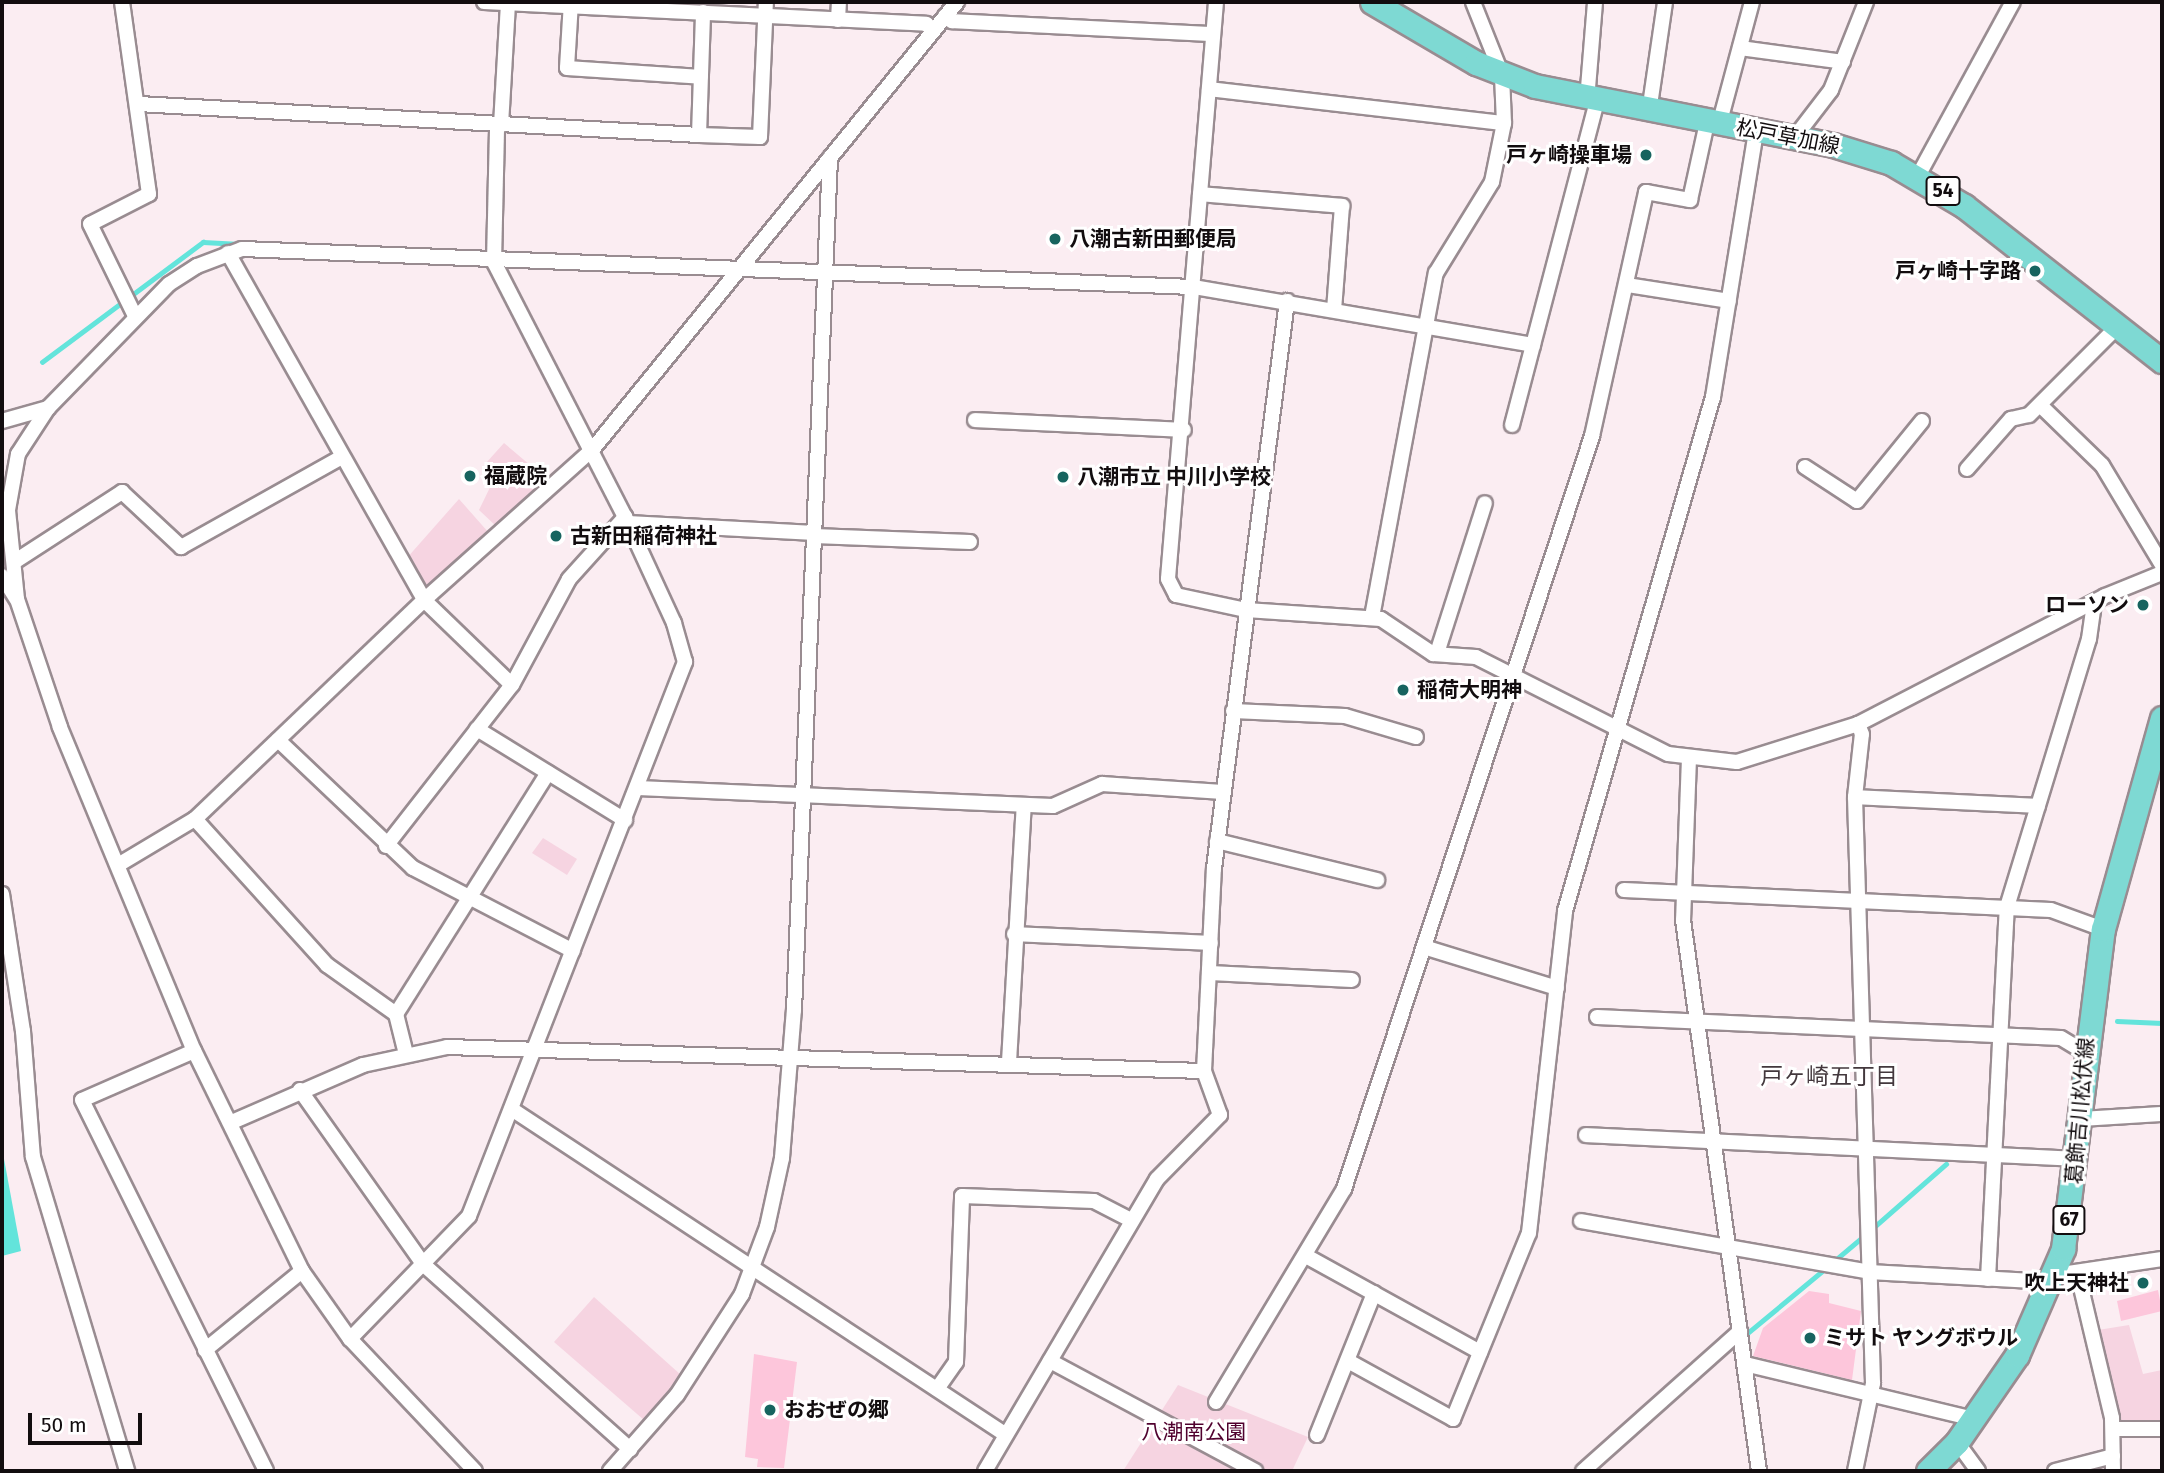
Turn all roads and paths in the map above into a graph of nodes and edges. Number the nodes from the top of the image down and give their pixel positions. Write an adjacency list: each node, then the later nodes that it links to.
1 (122, 2): 27 (street)
2 (484, 2): 3 (street)
3 (508, 2): 14 (street); 31 (street)
4 (839, 2): 18 (street)
5 (957, 2): 17 (street)
6 (1216, 2): 20 (street)
7 (1372, 2): 23 (main road, 松戸草加線 / 54)
8 (1473, 2): 23 (street)
9 (1595, 2): 26 (street)
10 (1665, 2): 28 (street)
11 (1752, 2): 21 (street)
12 (1866, 2): 22 (street)
13 (2013, 2): 36 (street)
14 (571, 4): 16 (street); 24 (street)
15 (765, 9): 16 (street); 18 (street); 33 (street)
16 (703, 12): 24 (street)
17 (945, 16): 19 (street); 20 (street)
18 (838, 20): 19 (street)
19 (933, 30): 35 (street)
20 (1213, 34): 25 (street)
21 (1740, 48): 22 (street); 30 (street)
22 (1843, 62): 34 (street)
23 (1502, 75): 26 (main road, 松戸草加線 / 54); 29 (street)
24 (701, 76): 33 (street)
25 (1209, 89): 29 (street); 37 (street)
26 (1592, 101): 28 (main road, 松戸草加線 / 54); 50 (street)
27 (138, 104): 31 (street); 47 (street)
28 (1649, 112): 30 (main road, 松戸草加線 / 54)
29 (1504, 123): 48 (street)
30 (1713, 124): 32 (main road, 松戸草加線 / 54); 42 (street)
31 (499, 126): 33 (street); 39 (street)
32 (1756, 131): 34 (main road, 松戸草加線 / 54); 45 (street)
33 (699, 135)
34 (1795, 137): 36 (main road, 松戸草加線 / 54)
35 (830, 158): 40 (street); 41 (street)
36 (1918, 176): 49 (main road, 松戸草加線 / 54)
37 (1200, 194): 43 (street); 46 (street)
38 (228, 253): 39 (street); 47 (street); 60 (street)
39 (494, 262): 40 (street); 59 (street)
40 (739, 270): 41 (street); 59 (street)
41 (825, 274): 43 (street); 65 (street)
42 (1627, 285): 45 (street); 77 (street)
43 (1194, 287): 44 (street); 58 (street)
44 (1287, 301): 46 (street); 74 (street)
45 (1729, 301): 82 (street)
46 (1335, 309): 48 (street)
47 (135, 316): 53 (street)
48 (1427, 323): 50 (street); 75 (street)
49 (2118, 326): 51 (main road, 松戸草加線 / 54); 52 (street)
50 (1533, 345): 57 (street)
51 (2162, 361)
52 (2040, 405): 62 (street); 68 (street)
53 (48, 408): 55 (street); 67 (street)
54 (975, 420): 58 (street)
55 (2, 421)
56 (1923, 421): 61 (street)
57 (1512, 425)
58 (1184, 430): 74 (street)
59 (592, 450): 64 (street); 72 (street)
60 (342, 457): 67 (street); 72 (street)
61 (1805, 467)
62 (1967, 469)
63 (1485, 503): 76 (street)
64 (627, 520): 65 (street); 78 (street); 88 (street)
65 (815, 534): 66 (street); 90 (street)
66 (970, 542)
67 (14, 562): 71 (street)
68 (2162, 565)
69 (2162, 573): 73 (street)
70 (2, 576): 71 (street)
71 (17, 599): 98 (street)
72 (424, 600): 78 (street); 85 (street)
73 (2094, 602): 81 (street); 93 (street)
74 (1246, 610): 75 (street); 79 (street)
75 (1372, 617): 76 (street)
76 (1438, 650): 77 (street)
77 (1517, 676): 82 (street); 109 (street)
78 (512, 685): 83 (street)
79 (1233, 711): 84 (street); 89 (street)
80 (2162, 718): 106 (main road, 葛飾吉川松伏線 / 67)
81 (1858, 724): 86 (street); 91 (street)
82 (1618, 728): 86 (street); 113 (street)
83 (477, 729): 87 (street); 97 (street)
84 (1416, 737)
85 (278, 740): 94 (street); 97 (street)
86 (1689, 758): 101 (street)
87 (548, 773): 95 (street); 103 (street)
88 (638, 788): 90 (street); 95 (street)
89 (1223, 792): 92 (street); 96 (street)
90 (803, 796): 92 (street); 123 (street)
91 (1855, 797): 93 (street); 104 (street)
92 (1024, 805): 107 (street)
93 (2038, 806): 105 (street)
94 (195, 819): 98 (street); 114 (street)
95 (625, 820): 110 (street)
96 (1217, 841): 99 (street); 108 (street)
97 (386, 846): 103 (street)
98 (118, 864): 120 (street)
99 (1377, 880)
100 (1624, 890): 101 (street)
101 (1684, 892): 104 (street); 116 (street)
102 (2, 894): 166 (street)
103 (470, 898): 110 (street); 114 (street)
104 (1858, 900): 105 (street); 117 (street)
105 (2007, 907): 106 (street); 118 (street)
106 (2102, 929): 121 (main road, 葛飾吉川松伏線 / 67)
107 (1014, 934): 108 (street); 124 (street)
108 (1211, 943): 111 (street)
109 (1427, 947): 113 (street); 139 (street)
110 (573, 951): 119 (street)
111 (1210, 972): 112 (street); 125 (street)
112 (1352, 980)
113 (1557, 988): 151 (street)
114 (396, 1014): 122 (street)
115 (1597, 1017): 116 (street)
116 (1697, 1022): 117 (street); 132 (street)
117 (1862, 1030): 118 (street); 133 (street)
118 (2001, 1035): 121 (street); 134 (street)
119 (538, 1048): 122 (street); 123 (street); 127 (street)
120 (194, 1051): 130 (street); 150 (street)
121 (2084, 1052): 129 (main road, 葛飾吉川松伏線 / 67)
122 (406, 1054): 126 (street)
123 (789, 1056): 124 (street); 142 (street)
124 (1009, 1062): 125 (street)
125 (1204, 1071): 136 (street)
126 (300, 1090): 130 (street); 141 (street)
127 (513, 1110): 141 (street); 142 (street)
128 (2162, 1114): 129 (street)
129 (2080, 1119): 135 (main road, 葛飾吉川松伏線 / 67)
130 (232, 1122): 143 (street)
131 (1586, 1135): 132 (street)
132 (1714, 1142): 133 (street); 138 (street)
133 (1866, 1149): 134 (street); 144 (street)
134 (1994, 1154): 135 (street); 146 (street)
135 (2076, 1159): 145 (main road, 葛飾吉川松伏線 / 67)
136 (1131, 1220): 152 (street); 155 (street)
137 (1581, 1221): 138 (street)
138 (1728, 1247): 144 (street); 148 (street)
139 (1306, 1256): 147 (street); 157 (street)
140 (2162, 1259): 145 (street)
141 (423, 1265): 149 (street); 164 (street)
142 (752, 1270): 155 (street); 164 (street)
143 (302, 1271): 149 (street); 150 (street)
144 (1869, 1272): 146 (street); 156 (street)
145 (2062, 1277): 146 (street); 158 (main road, 葛飾吉川松伏線 / 67); 159 (street)
146 (1988, 1279)
147 (1374, 1293): 151 (street); 153 (street)
148 (1740, 1331): 154 (street); 172 (street)
149 (350, 1339): 168 (street)
150 (205, 1350): 167 (street)
151 (1480, 1352): 153 (street)
152 (1050, 1361): 161 (street); 171 (street)
153 (1348, 1361): 162 (street)
154 (1745, 1364): 156 (street); 173 (street)
155 (937, 1389): 161 (street)
156 (1870, 1395): 158 (street); 174 (street)
157 (1216, 1402)
158 (1974, 1419): 163 (main road, 葛飾吉川松伏線 / 67)
159 (2114, 1429): 160 (street); 165 (street)
160 (2162, 1429)
161 (1006, 1435): 170 (street)
162 (1317, 1435)
163 (1957, 1442): 175 (main road, 葛飾吉川松伏線 / 67); 176 (street)
164 (630, 1449): 169 (street)
165 (2113, 1456): 177 (street); 178 (street)
166 (127, 1471)
167 (266, 1471)
168 (473, 1471)
169 (610, 1471)
170 (985, 1471)
171 (1255, 1471)
172 (1583, 1471)
173 (1759, 1471)
174 (1855, 1471)
175 (1928, 1471)
176 (1978, 1471)
177 (2055, 1471)
178 (2113, 1471)

